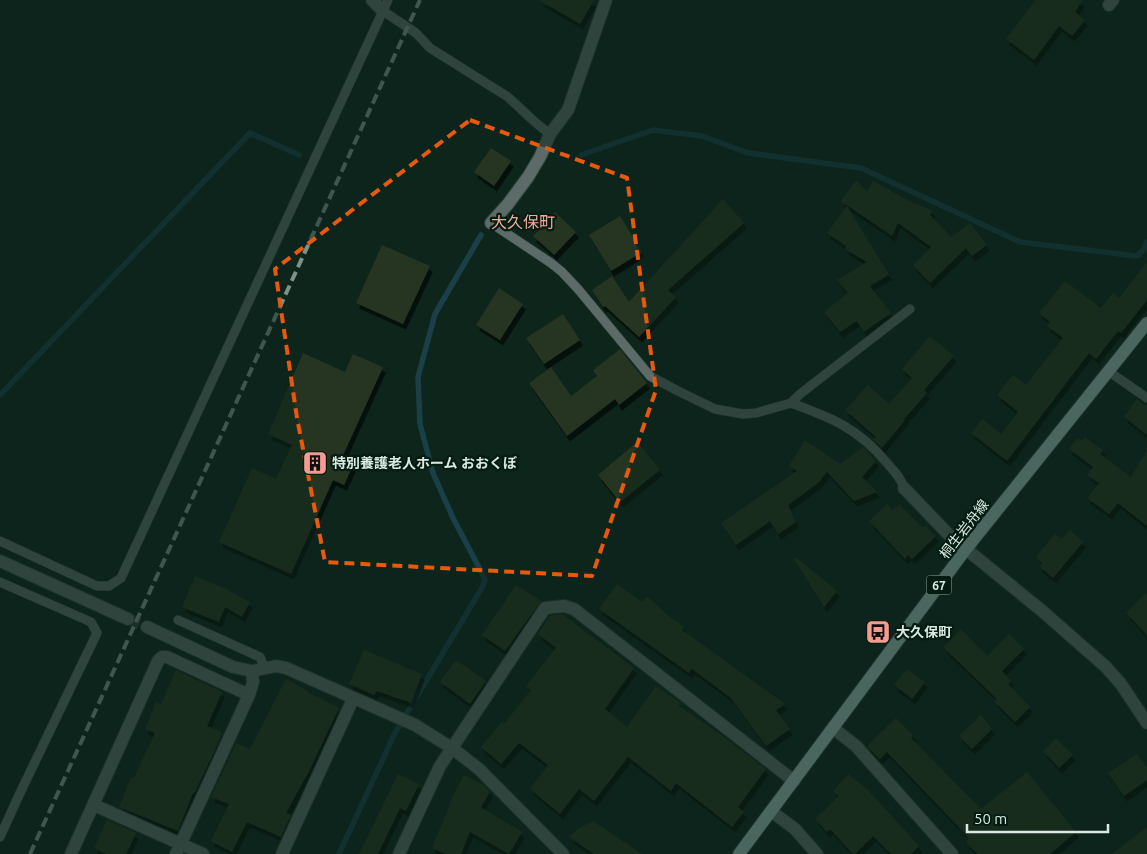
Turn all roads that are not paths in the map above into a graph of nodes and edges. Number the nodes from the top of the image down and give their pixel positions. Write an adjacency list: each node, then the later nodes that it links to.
1 (372, 0): 3 (street)
2 (606, 0): 4 (street)
3 (385, 5): 4 (lane); 12 (lane)
4 (550, 134): 5 (street)
5 (491, 223): 10 (lane)
6 (910, 309): 10 (lane)
7 (1147, 323): 8 (main road, 桐生岩舟線 / 67)
8 (1108, 371): 9 (lane); 13 (main road, 桐生岩舟線 / 67)
9 (1147, 398)
10 (791, 403): 11 (lane)
11 (904, 488): 13 (street)
12 (0, 541)
13 (966, 549): 22 (street); 23 (main road, 桐生岩舟線 / 67)
14 (0, 561): 16 (street)
15 (0, 582): 28 (lane)
16 (128, 619)
17 (178, 620): 19 (lane)
18 (146, 627): 19 (street)
19 (258, 670): 20 (street); 21 (street)
20 (249, 695): 26 (street); 29 (street)
21 (353, 699): 24 (street); 32 (street)
22 (1147, 723)
23 (833, 728): 25 (main road, 桐生岩舟線 / 67); 37 (street)
24 (452, 748): 25 (street); 33 (street); 34 (street)
25 (794, 781): 27 (main road, 桐生岩舟線 / 67)
26 (94, 805): 29 (street); 30 (street)
27 (771, 811): 35 (main road, 桐生岩舟線 / 67); 36 (street)
28 (0, 837)
29 (178, 849): 31 (street)
30 (71, 854)
31 (203, 854)
32 (282, 854)
33 (399, 854)
34 (563, 854)
35 (739, 854)
36 (817, 854)
37 (952, 854)

